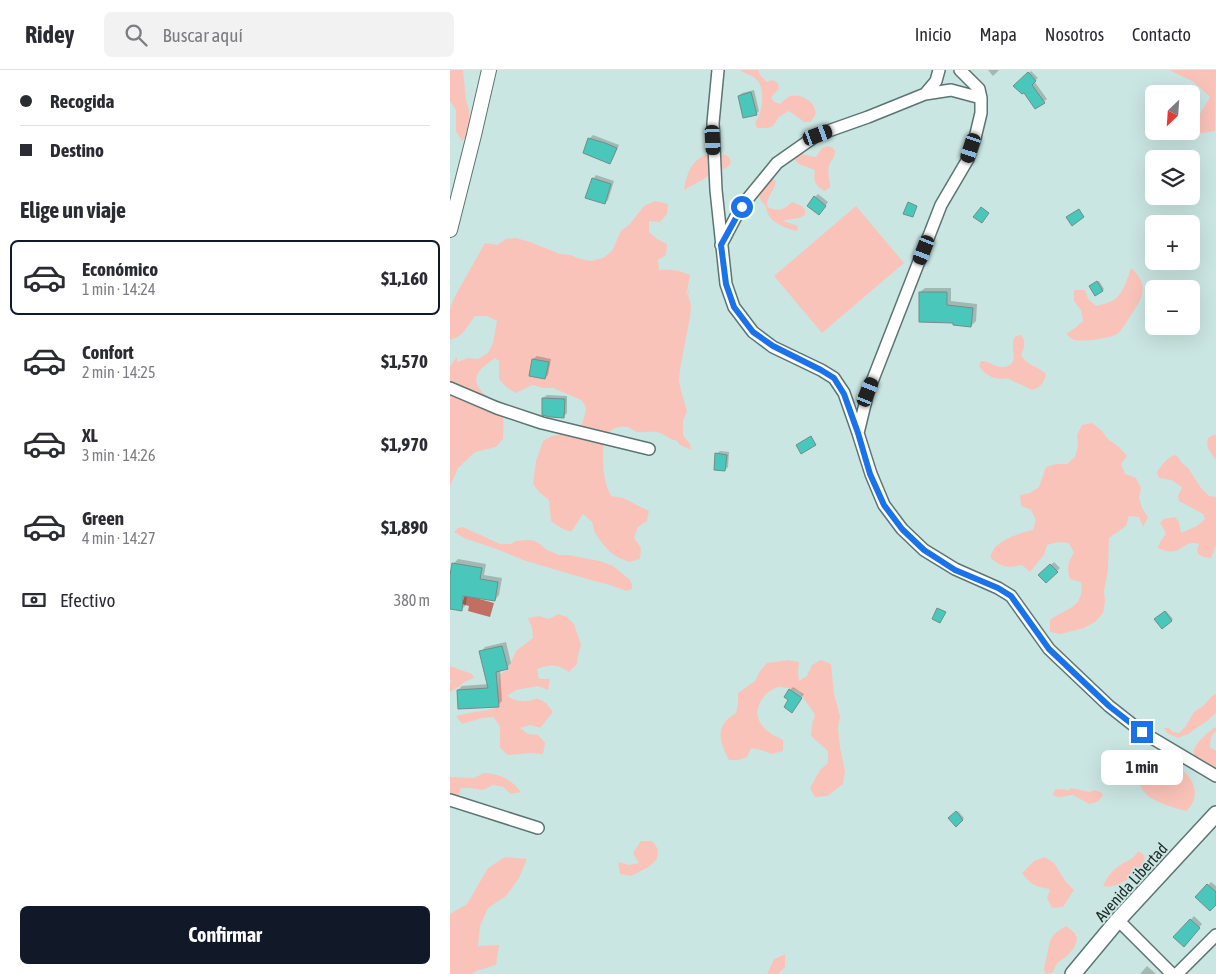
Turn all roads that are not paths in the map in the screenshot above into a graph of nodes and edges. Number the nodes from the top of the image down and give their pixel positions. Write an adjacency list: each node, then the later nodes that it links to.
1 (489, 70): 7 (street)
2 (718, 70): 8 (street)
3 (939, 70): 5 (street)
4 (960, 70): 6 (street)
5 (925, 94): 6 (street); 8 (street)
6 (982, 98): 10 (street)
7 (450, 230)
8 (721, 245): 10 (street)
9 (450, 388): 11 (street)
10 (858, 433): 12 (street)
11 (649, 449)
12 (1216, 776)
13 (450, 800): 15 (street)
14 (1215, 818): 16 (main road, Avenida Libertad)
15 (538, 828)
16 (1118, 920): 18 (main road, Avenida Libertad); 19 (street)
17 (1216, 935): 20 (street)
18 (1072, 974)
19 (1172, 974)
20 (1177, 974)

